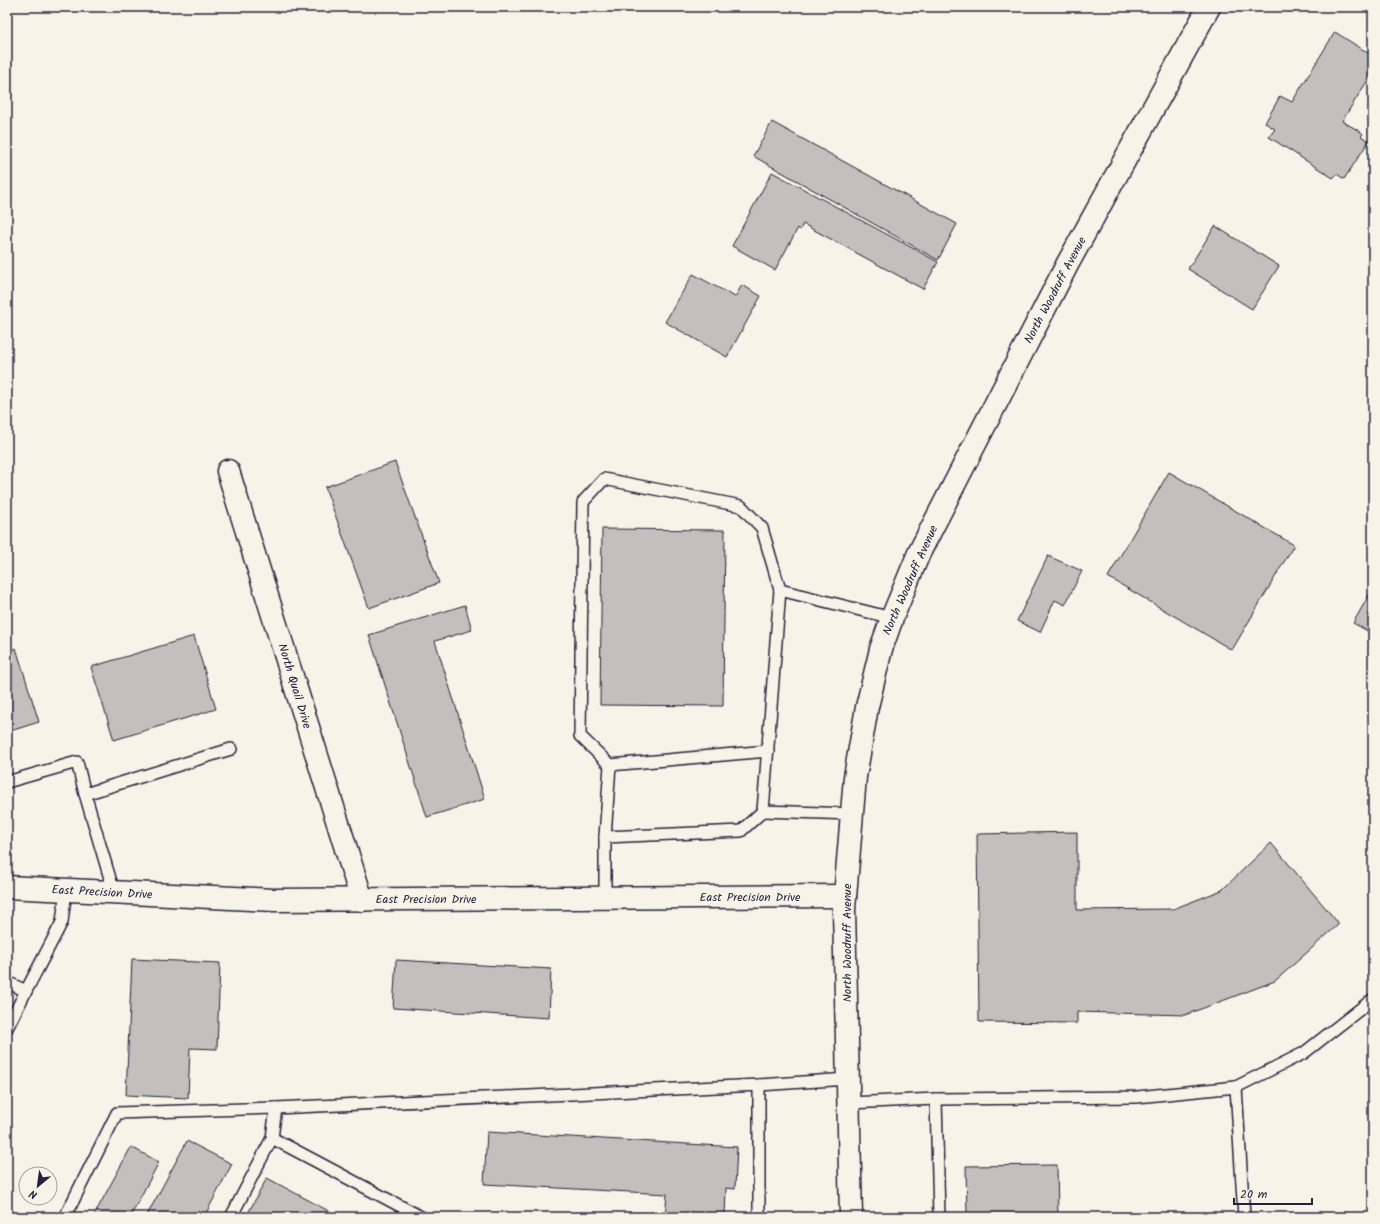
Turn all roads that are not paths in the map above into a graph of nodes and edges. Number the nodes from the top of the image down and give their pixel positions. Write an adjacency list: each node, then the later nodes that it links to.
1 (1209, 7): 4 (main road, North Woodruff Avenue)
2 (228, 472): 18 (main road, North Quail Drive)
3 (780, 590): 4 (lane); 6 (lane); 7 (lane)
4 (892, 618): 11 (main road, North Woodruff Avenue)
5 (230, 749): 9 (lane)
6 (768, 751): 7 (lane); 10 (lane)
7 (610, 765): 12 (lane)
8 (7, 782): 9 (lane)
9 (85, 794): 15 (lane)
10 (763, 811): 11 (lane); 12 (lane)
11 (852, 814): 16 (main road, North Woodruff Avenue)
12 (605, 837): 17 (lane)
13 (7, 887): 14 (main road, East Precision Drive)
14 (66, 890): 15 (main road, East Precision Drive); 20 (lane)
15 (114, 892): 18 (main road, East Precision Drive)
16 (845, 896): 17 (main road, East Precision Drive); 23 (main road, North Woodruff Avenue)
17 (605, 898): 18 (main road, East Precision Drive)
18 (362, 900)
19 (7, 982): 20 (lane)
20 (26, 991): 22 (lane)
21 (1373, 999): 25 (lane)
22 (7, 1028)
23 (848, 1079): 24 (lane); 27 (main road, North Woodruff Avenue)
24 (760, 1085): 28 (lane); 33 (lane)
25 (1236, 1087): 26 (lane); 36 (lane)
26 (936, 1099): 27 (lane); 35 (lane)
27 (849, 1103): 34 (main road, North Woodruff Avenue)
28 (276, 1108): 29 (lane); 30 (lane)
29 (272, 1138): 31 (lane); 32 (lane)
30 (66, 1217)
31 (231, 1217)
32 (421, 1217)
33 (759, 1217)
34 (851, 1217)
35 (939, 1217)
36 (1244, 1217)

